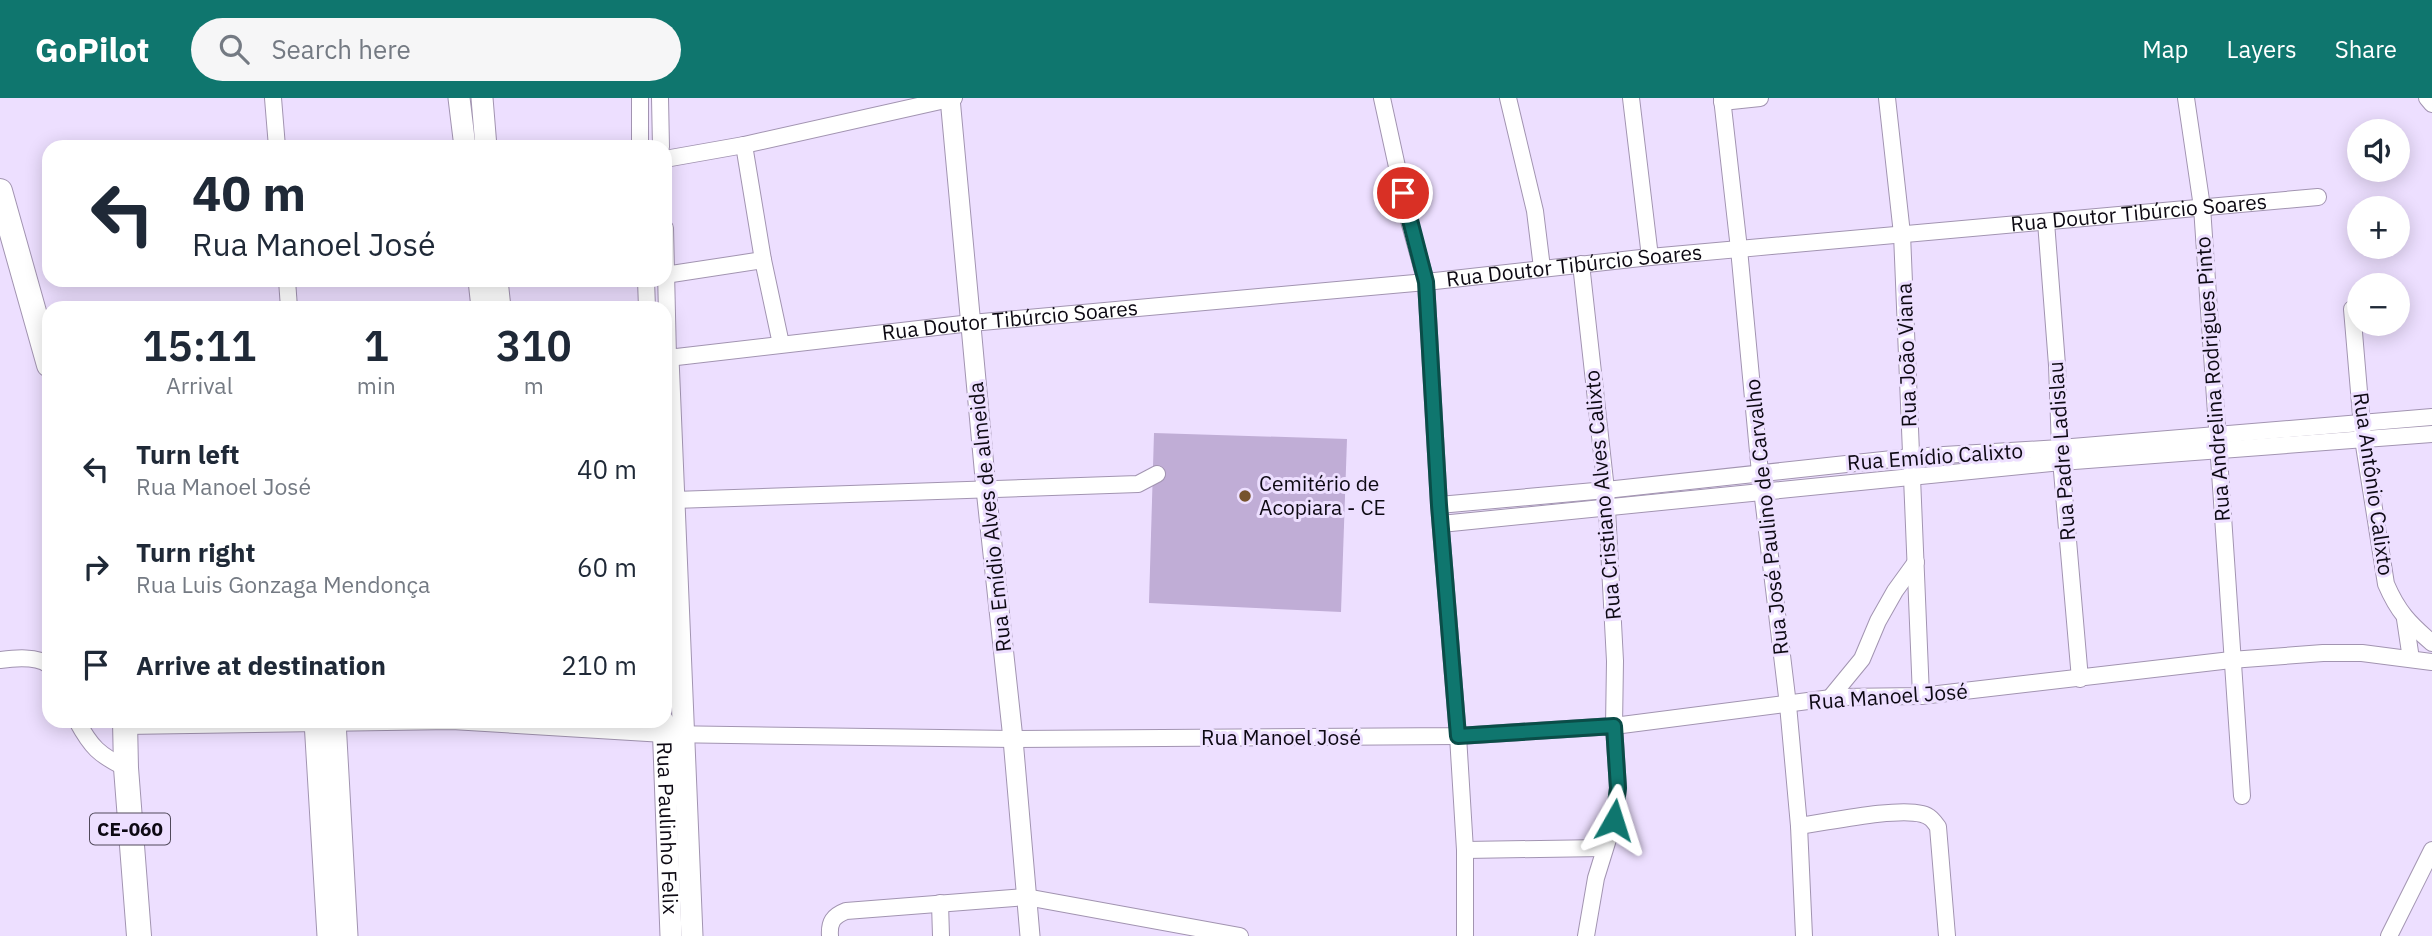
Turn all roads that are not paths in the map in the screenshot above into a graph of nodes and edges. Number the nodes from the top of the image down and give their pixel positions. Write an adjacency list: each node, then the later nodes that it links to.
1 (273, 98): 16 (street)
2 (459, 98): 17 (main road)
3 (482, 98): 18 (main road)
4 (640, 98): 19 (street)
5 (660, 98): 20 (street)
6 (952, 98): 21 (street); 35 (street, Rua Emídio Alves de almeida)
7 (1382, 98): 34 (street)
8 (1508, 98): 32 (street)
9 (1630, 98): 29 (street)
10 (1760, 98): 14 (street)
11 (1887, 98): 27 (street, Rua João Viana)
12 (2186, 98): 25 (street, Rua Andrelina Rodrigues Pinto)
13 (2427, 98): 15 (street)
14 (1722, 100): 28 (street, Rua José Paulino de Carvalho)
15 (2432, 104)
16 (276, 140)
17 (464, 140)
18 (485, 140)
19 (640, 140)
20 (661, 140)
21 (744, 145): 22 (street); 30 (street)
22 (672, 158)
23 (0, 191): 37 (main road)
24 (2318, 197): 25 (street, Rua Doutor Tibúrcio Soares)
25 (2202, 207): 26 (street, Rua Doutor Tibúrcio Soares); 44 (street, Rua Andrelina Rodrigues Pinto)
26 (2046, 222): 27 (street, Rua Doutor Tibúrcio Soares); 45 (street, Rua Padre Ladislau)
27 (1902, 234): 28 (street, Rua Doutor Tibúrcio Soares); 46 (street, Rua João Viana)
28 (1739, 249): 29 (street, Rua Doutor Tibúrcio Soares); 47 (street, Rua José Paulino de Carvalho)
29 (1650, 257): 31 (street, Rua Doutor Tibúrcio Soares)
30 (763, 260): 33 (street); 38 (street)
31 (1581, 264): 32 (street, Rua Doutor Tibúrcio Soares); 51 (street, Rua Cristiano Alves Calixto)
32 (1542, 268): 34 (street, Rua Doutor Tibúrcio Soares)
33 (672, 274)
34 (1426, 282): 35 (street, Rua Doutor Tibúrcio Soares); 54 (street)
35 (971, 323): 38 (street, Rua Doutor Tibúrcio Soares); 50 (street, Rua Emídio Alves de almeida)
36 (2354, 336): 41 (street, Rua Antônio Calixto)
37 (42, 340)
38 (781, 345): 39 (street, Rua Doutor Tibúrcio Soares)
39 (672, 357)
40 (2432, 417): 41 (street, Rua Emídio Calixto)
41 (2362, 422): 43 (street, Rua Antônio Calixto); 44 (street, Rua Emídio Calixto)
42 (2432, 435): 43 (street, Rua Emídio Calixto)
43 (2363, 439): 44 (street, Rua Emídio Calixto); 58 (street, Rua Antônio Calixto)
44 (2217, 442): 45 (street, Rua Emídio Calixto); 62 (street, Rua Andrelina Rodrigues Pinto)
45 (2061, 455): 46 (street, Rua Emídio Calixto); 49 (street, Rua Emídio Calixto); 65 (street, Rua Padre Ladislau)
46 (1911, 457): 47 (street, Rua Emídio Calixto); 49 (street, Rua João Viana)
47 (1760, 473): 51 (street, Rua Emídio Calixto); 52 (street, Rua José Paulino de Carvalho)
48 (1157, 474): 50 (street)
49 (1912, 476): 52 (street, Rua Emídio Calixto); 57 (street, Rua João Viana)
50 (986, 489): 53 (street); 77 (street, Rua Emídio Alves de almeida)
51 (1606, 490): 54 (street, Rua Emídio Calixto); 55 (street, Rua Cristiano Alves Calixto)
52 (1762, 492): 55 (street, Rua Emídio Calixto); 68 (street, Rua José Paulino de Carvalho)
53 (672, 500)
54 (1439, 505): 56 (street)
55 (1605, 507): 56 (street, Rua Emídio Calixto); 69 (street, Rua Cristiano Alves Calixto)
56 (1441, 524): 76 (street)
57 (1916, 562): 66 (street, Rua João Viana); 67 (street)
58 (2405, 619): 59 (street, Rua Antônio Calixto); 60 (street)
59 (2432, 643)
60 (2410, 659): 62 (street, Rua Manoel José); 64 (street, Rua Manoel José)
61 (0, 660): 63 (street)
62 (2231, 660): 65 (street, Rua Manoel José); 79 (street, Rua Andrelina Rodrigues Pinto)
63 (42, 661)
64 (2432, 662)
65 (2080, 679): 66 (street, Rua Manoel José)
66 (1922, 696): 67 (street, Rua Manoel José)
67 (1830, 698): 68 (street, Rua Manoel José)
68 (1788, 705): 69 (street, Rua Manoel José); 80 (street, Rua José Paulino de Carvalho)
69 (1614, 726): 76 (street, Rua Manoel José); 81 (street, Rua Cristiano Alves Calixto)
70 (81, 728): 78 (street)
71 (125, 728): 78 (main road, CE-060)
72 (325, 728): 87 (main road)
73 (326, 728): 88 (main road)
74 (622, 728): 75 (street, Rua Manoel José)
75 (671, 730): 77 (street, Rua Manoel José); 89 (main road, Rua Paulinho Felix); 90 (main road, Rua Paulinho Felix)
76 (1458, 736): 77 (street, Rua Manoel José); 82 (street)
77 (1013, 739): 84 (street, Rua Emídio Alves de almeida)
78 (125, 768): 86 (main road, CE-060)
79 (2242, 796)
80 (1799, 826): 97 (street, Rua José Paulino de Carvalho); 98 (street)
81 (1604, 848): 82 (street); 96 (street, Rua Cristiano Alves Calixto)
82 (1465, 850): 95 (street)
83 (2432, 850): 99 (street)
84 (1026, 897): 85 (street); 93 (street, Rua Emídio Alves de almeida); 94 (street)
85 (940, 902): 91 (street); 92 (street)
86 (139, 936)
87 (328, 936)
88 (347, 936)
89 (671, 936)
90 (692, 936)
91 (830, 936)
92 (941, 936)
93 (1030, 936)
94 (1240, 936)
95 (1465, 936)
96 (1586, 936)
97 (1804, 936)
98 (1947, 936)
99 (2389, 936)

